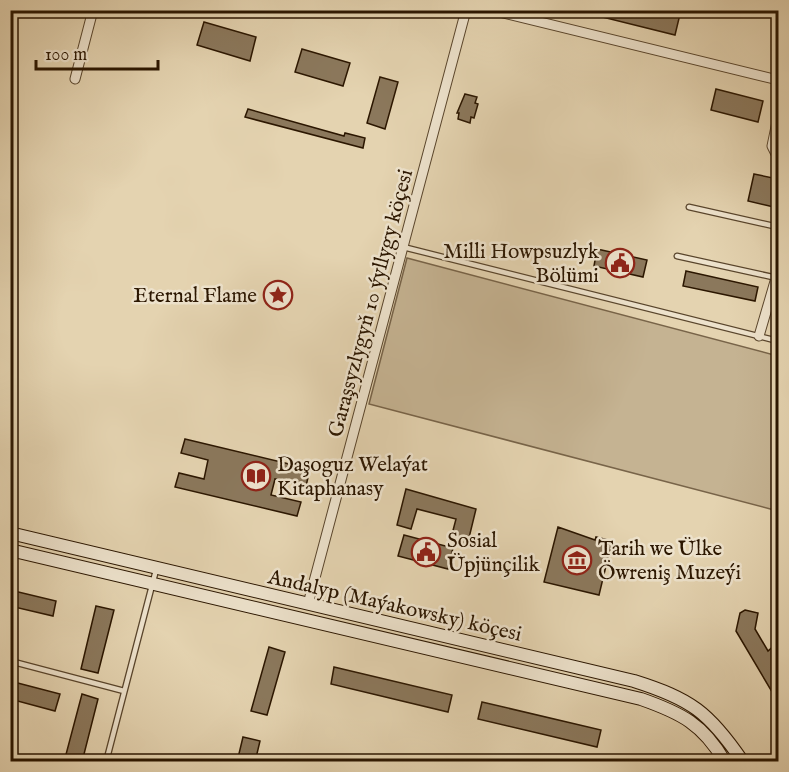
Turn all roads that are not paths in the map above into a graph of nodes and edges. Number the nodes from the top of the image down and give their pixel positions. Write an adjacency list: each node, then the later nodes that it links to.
1 (93, 10): 4 (street)
2 (466, 10): 10 (street, Garaşsyzlygyň 10 ýyllygy köçesi)
3 (491, 10): 5 (street)
4 (75, 79)
5 (778, 80)
6 (778, 117): 7 (street)
7 (778, 158)
8 (689, 207): 9 (lane)
9 (778, 227)
10 (403, 247): 13 (lane); 19 (street, Garaşsyzlygyň 10 ýyllygy köçesi)
11 (677, 256): 12 (lane)
12 (778, 275): 13 (street)
13 (759, 336): 14 (lane)
14 (778, 341)
15 (10, 533): 17 (main road, Andalyp (Maýakowsky) köçesi)
16 (10, 550): 18 (main road, Andalyp (Maýakowsky) köçesi)
17 (157, 568): 18 (lane); 19 (main road, Andalyp (Maýakowsky) köçesi)
18 (153, 583): 21 (lane); 23 (main road, Andalyp (Maýakowsky) köçesi)
19 (308, 604): 24 (main road, Andalyp (Maýakowsky) köçesi)
20 (10, 661): 21 (lane)
21 (124, 691): 22 (lane)
22 (106, 762)
23 (725, 762)
24 (743, 762)

